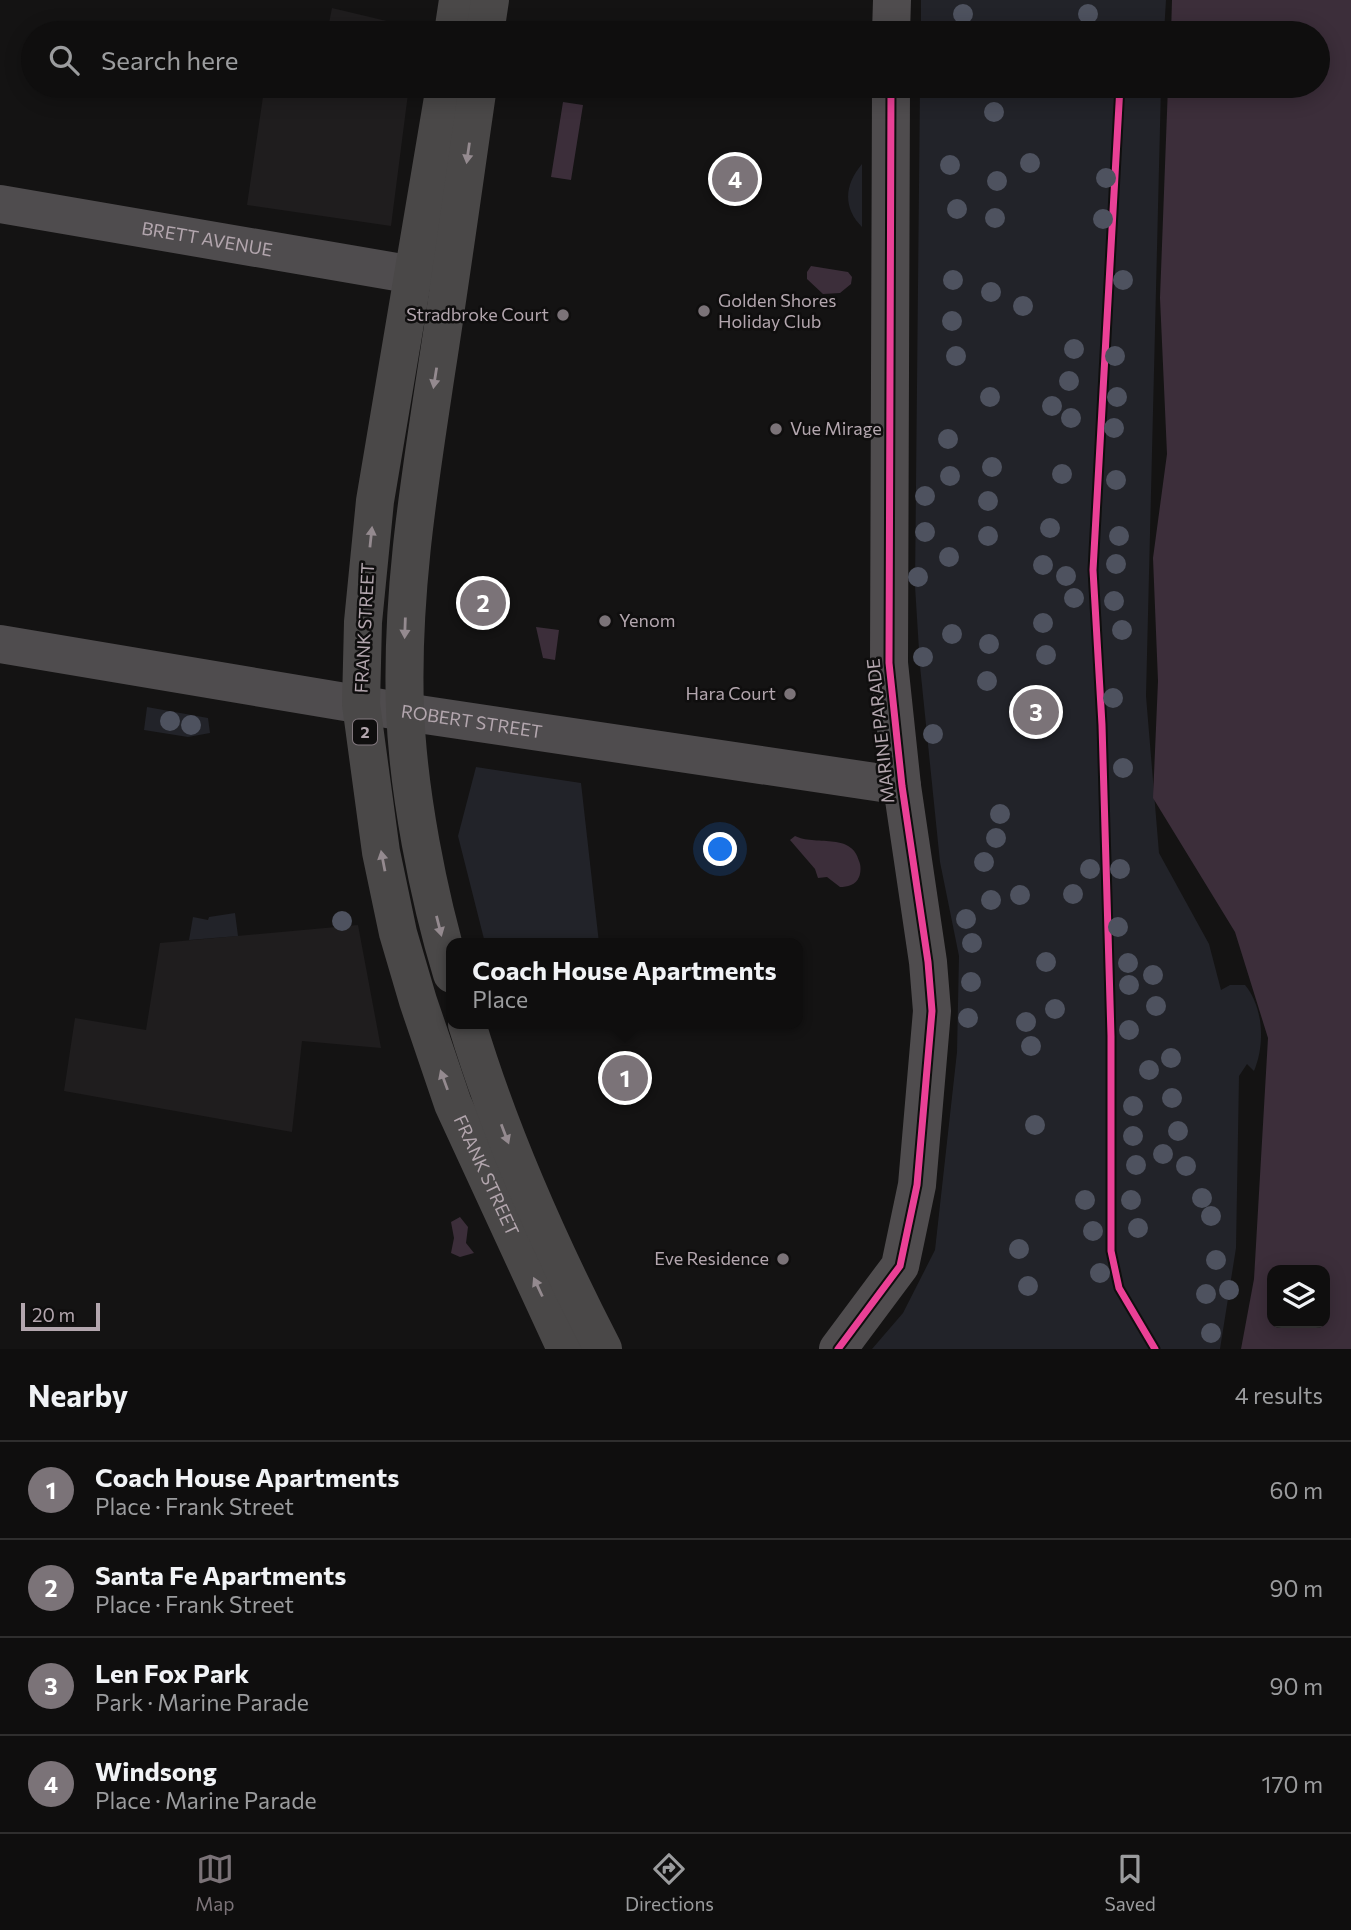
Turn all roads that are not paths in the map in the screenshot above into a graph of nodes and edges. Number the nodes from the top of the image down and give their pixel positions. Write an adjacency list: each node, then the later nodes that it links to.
1 (891, 0): 4 (street)
2 (462, 7): 3 (highway)
3 (474, 21)
4 (891, 21)
5 (442, 98): 9 (highway, FRANK STREET / 2)
6 (476, 98): 12 (highway, one-way to 12)
7 (891, 98): 13 (street, MARINE PARADE)
8 (0, 204): 9 (street, BRETT AVENUE)
9 (414, 275): 11 (highway, FRANK STREET / 2, one-way to 9)
10 (0, 644): 11 (street, ROBERT STREET)
11 (362, 704): 12 (street, ROBERT STREET); 16 (highway, FRANK STREET / 2, one-way to 11)
12 (405, 712): 13 (street, ROBERT STREET); 14 (highway, one-way to 14)
13 (902, 786): 18 (street, MARINE PARADE)
14 (446, 952)
15 (469, 1029): 17 (highway, FRANK STREET, one-way to 17)
16 (566, 1349)
17 (603, 1349)
18 (838, 1349)

